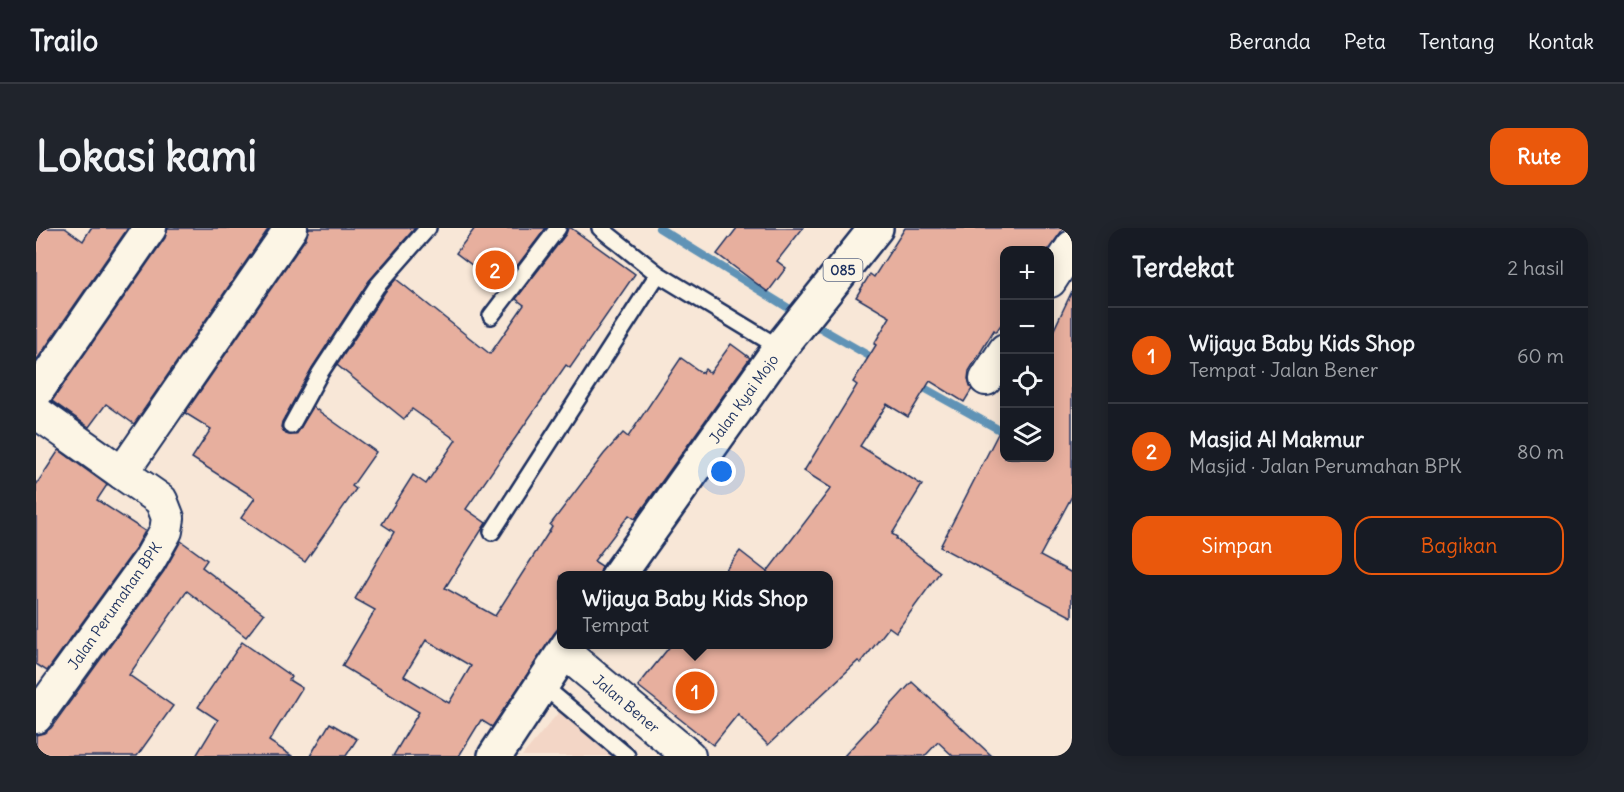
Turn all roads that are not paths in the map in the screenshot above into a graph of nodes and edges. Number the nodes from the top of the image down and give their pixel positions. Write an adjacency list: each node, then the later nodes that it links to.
1 (150, 228): 14 (street)
2 (291, 228): 17 (street)
3 (428, 228): 16 (lane)
4 (558, 228): 10 (lane)
5 (600, 228): 8 (lane)
6 (876, 228): 11 (main road, Jalan Kyai Mojo / 085)
7 (1072, 247): 9 (street)
8 (658, 273): 11 (lane); 18 (lane)
9 (1054, 275)
10 (491, 316)
11 (785, 344): 19 (main road, Jalan Kyai Mojo)
12 (1002, 354): 13 (street)
13 (986, 379)
14 (36, 393)
15 (36, 412): 17 (street, Jalan Perumahan BPK)
16 (291, 426)
17 (122, 473): 23 (street, Jalan Perumahan BPK)
18 (492, 532)
19 (622, 571)
20 (565, 649): 22 (main road)
21 (567, 649): 26 (street, Jalan Bener)
22 (542, 685): 24 (main road); 25 (lane)
23 (36, 717)
24 (502, 753)
25 (627, 756)
26 (689, 756)

